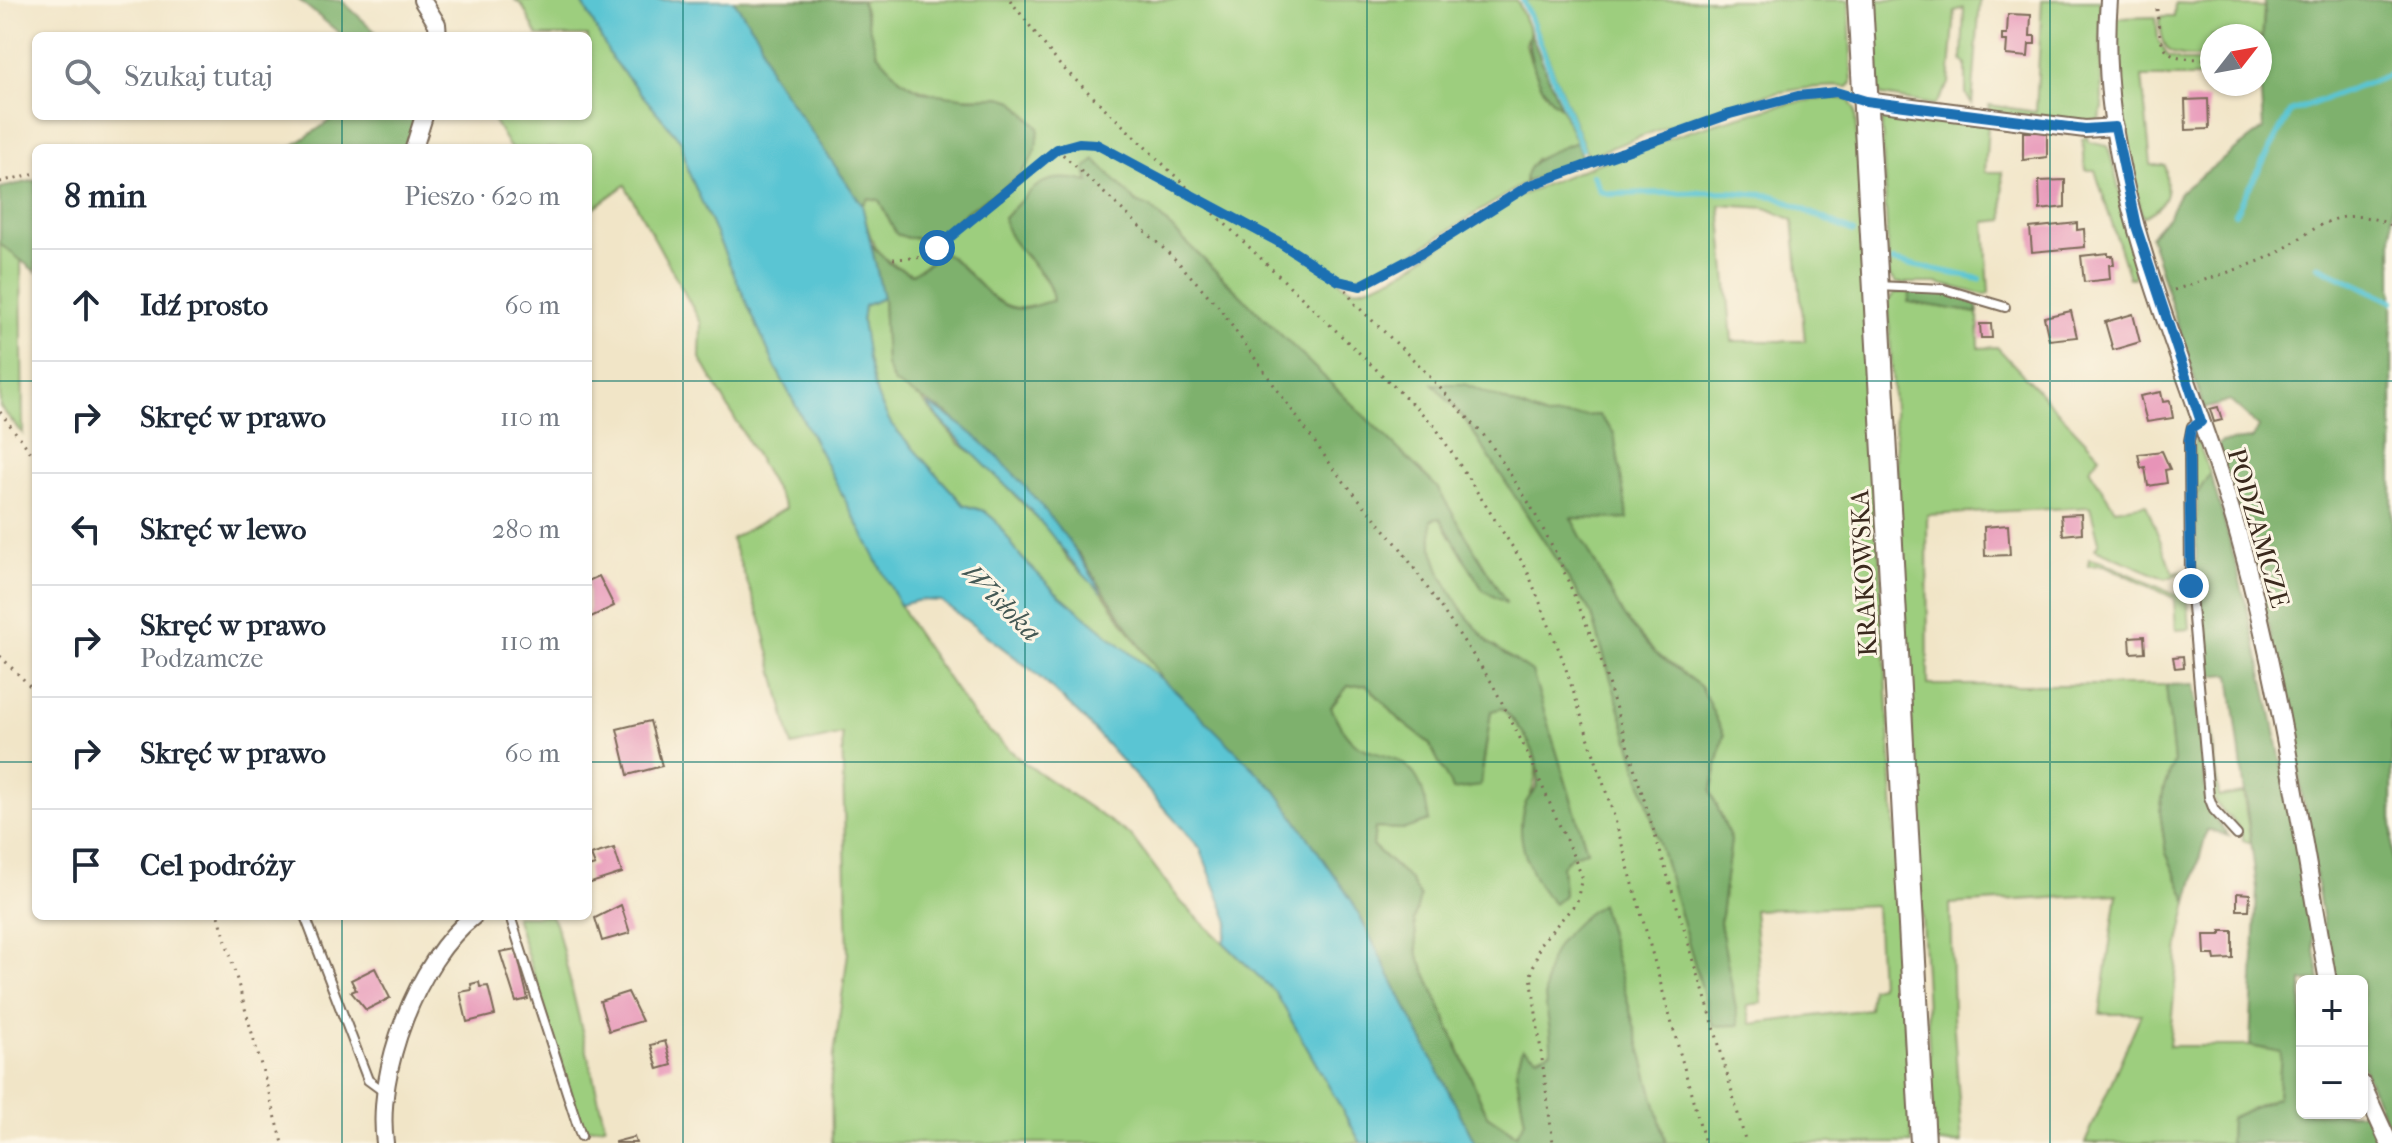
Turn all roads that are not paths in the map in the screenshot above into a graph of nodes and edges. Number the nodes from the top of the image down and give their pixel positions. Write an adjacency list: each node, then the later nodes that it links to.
1 (422, 0): 4 (street)
2 (1860, 0): 5 (main road, KRAKOWSKA)
3 (2109, 0): 7 (street, PODZAMCZE)
4 (438, 32)
5 (1866, 101): 7 (street); 9 (main road, KRAKOWSKA)
6 (423, 120): 8 (street)
7 (2115, 127): 11 (street, PODZAMCZE)
8 (415, 144)
9 (1876, 286): 10 (lane); 21 (main road, KRAKOWSKA)
10 (2005, 307)
11 (2201, 422): 12 (lane); 16 (street, PODZAMCZE)
12 (2237, 835)
13 (307, 920): 17 (lane)
14 (468, 920): 17 (street)
15 (511, 920): 19 (lane)
16 (2327, 975)
17 (383, 1091): 20 (street)
18 (2368, 1097): 22 (street)
19 (581, 1136)
20 (385, 1143)
21 (1923, 1143)
22 (2389, 1143)

